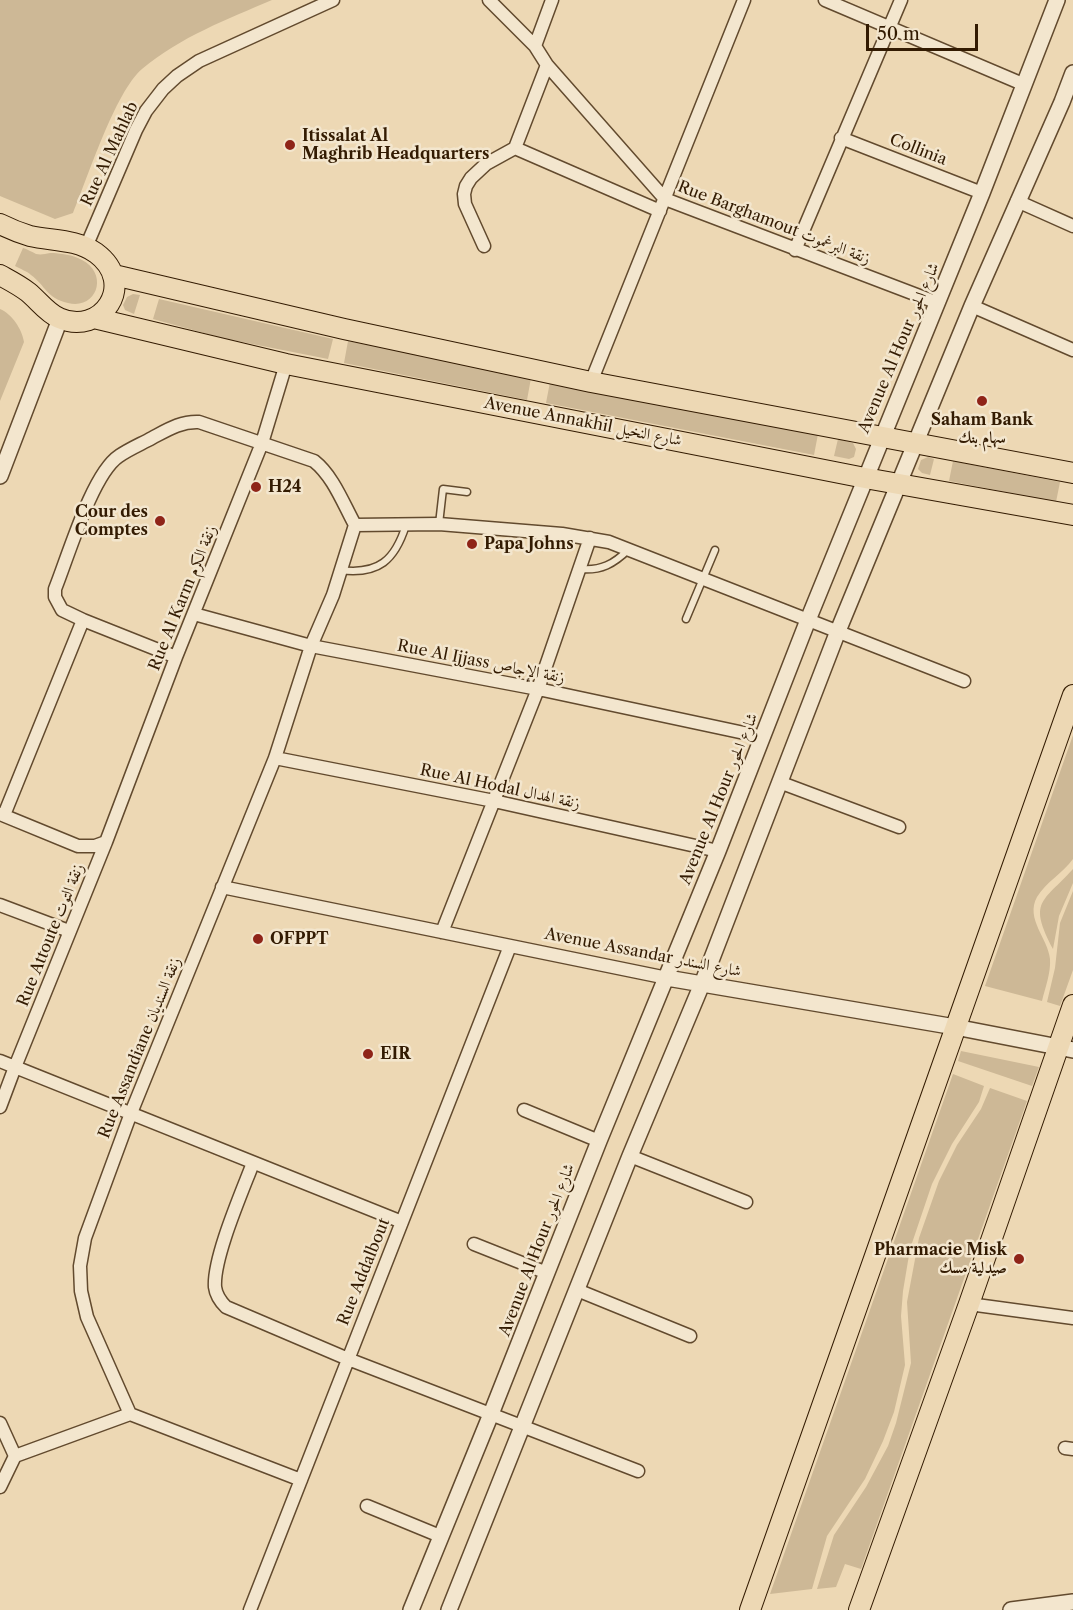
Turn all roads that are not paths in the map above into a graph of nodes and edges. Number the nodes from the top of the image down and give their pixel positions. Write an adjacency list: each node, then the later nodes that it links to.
1 (333, 0): 22 (street, Rue Al Mahlab)
2 (489, 0): 9 (street)
3 (552, 0): 9 (street)
4 (744, 0): 18 (street)
5 (825, 0): 8 (street)
6 (901, 0): 8 (street)
7 (1057, 0): 12 (street, Avenue Al Hour شارع الحور)
8 (889, 29): 12 (street); 14 (street)
9 (535, 46): 10 (street, Rue Barghamout زنقة البرغموت)
10 (547, 65): 15 (street); 18 (street, Rue Barghamout زنقة البرغموت)
11 (1073, 73): 13 (street)
12 (1025, 85): 16 (street, Avenue Al Hour شارع الحور)
13 (1067, 105): 17 (street)
14 (841, 138): 16 (street, Collinia); 23 (street)
15 (515, 148): 18 (street); 21 (street)
16 (982, 193): 26 (street, Avenue Al Hour شارع الحور)
17 (1017, 201): 20 (street); 27 (street)
18 (663, 205): 23 (street, Rue Barghamout زنقة البرغموت); 32 (street)
19 (0, 224): 22 (main road)
20 (1073, 226)
21 (484, 246)
22 (86, 247): 25 (main road)
23 (795, 250): 26 (street, Rue Barghamout زنقة البرغموت)
24 (0, 275): 29 (main road)
25 (114, 275): 28 (main road); 32 (main road)
26 (938, 303): 33 (street, Avenue Al Hour شارع الحور)
27 (972, 306): 30 (street); 34 (street)
28 (94, 318): 29 (main road, Avenue Annakhil شارع النخيل); 31 (main road, Avenue Annakhil شارع النخيل)
29 (60, 319): 37 (street)
30 (1073, 350)
31 (286, 364): 35 (street, Rue Al Karm زنقة الكرم); 38 (main road, Avenue Annakhil شارع النخيل)
32 (591, 382): 33 (main road)
33 (882, 436): 34 (main road); 38 (street, Avenue Al Hour شارع الحور)
34 (916, 442): 36 (main road); 39 (street)
35 (261, 443): 45 (street); 53 (street, Rue Al Karm زنقة الكرم); 55 (street)
36 (1073, 473)
37 (0, 477)
38 (866, 478): 39 (main road, Avenue Annakhil شارع النخيل); 56 (street, Avenue Al Hour شارع الحور)
39 (898, 484): 41 (main road, Avenue Annakhil شارع النخيل); 57 (street)
40 (467, 492): 44 (lane)
41 (1041, 509): 42 (main road, Avenue Annakhil شارع النخيل); 46 (main road)
42 (1073, 515)
43 (407, 524): 44 (street); 45 (street); 51 (lane)
44 (439, 524): 47 (street)
45 (355, 525): 51 (street, Rue Assandiane زنقة السنديان)
46 (1073, 528)
47 (590, 538): 48 (street); 50 (street)
48 (629, 549): 50 (lane); 52 (street)
49 (715, 550): 52 (lane)
50 (579, 569): 61 (street)
51 (340, 570): 58 (street, Rue Assandiane زنقة السنديان)
52 (704, 579): 54 (lane); 56 (street)
53 (194, 614): 58 (street, Rue Al Ijjass زنقة الإجاص); 59 (street, Rue Al Karm زنقة الكرم)
54 (686, 619)
55 (83, 620): 59 (street); 67 (street)
56 (808, 620): 57 (street); 63 (street, Avenue Al Hour شارع الحور)
57 (838, 631): 60 (street); 65 (street)
58 (311, 646): 61 (street, Rue Al Ijjass زنقة الإجاص); 64 (street, Rue Assandiane زنقة السنديان)
59 (176, 657): 69 (street, Rue Al Karm زنقة الكرم)
60 (964, 681)
61 (538, 689): 63 (street, Rue Al Ijjass زنقة الإجاص); 66 (street)
62 (1073, 695): 79 (main road)
63 (764, 737): 70 (street, Avenue Al Hour شارع الحور)
64 (275, 758): 66 (street, Rue Al Hodal زنقة الهدال); 71 (street, Rue Assandiane زنقة السنديان)
65 (779, 782): 68 (street); 77 (street)
66 (494, 801): 70 (street, Rue Al Hodal زنقة الهدال); 74 (street)
67 (2, 814): 69 (street)
68 (899, 827)
69 (106, 842): 73 (street, Rue Attoute زنقة التوت)
70 (718, 851): 76 (street, Avenue Al Hour شارع الحور)
71 (222, 887): 74 (street, Avenue Assandar شارع السندر); 85 (street, Rue Assandiane زنقة السنديان)
72 (0, 906): 73 (street)
73 (69, 931): 82 (street, Rue Attoute زنقة التوت)
74 (442, 932): 75 (street, Avenue Assandar شارع السندر)
75 (510, 946): 76 (street, Avenue Assandar شارع السندر); 90 (street, Rue Addalbout)
76 (667, 978): 77 (street, Avenue Assandar شارع السندر); 86 (street, Avenue Al Hour شارع الحور)
77 (702, 984): 79 (street, Avenue Assandar شارع السندر); 87 (street)
78 (1073, 1005): 80 (main road)
79 (956, 1027): 80 (street, Avenue Assandar شارع السندر); 112 (main road)
80 (1066, 1048): 94 (main road)
81 (0, 1061): 82 (street)
82 (15, 1067): 83 (street, Rue Attoute زنقة التوت); 85 (street)
83 (0, 1107)
84 (524, 1110): 86 (street)
85 (131, 1113): 88 (street); 98 (street, Rue Assandiane زنقة السنديان)
86 (599, 1141): 92 (street, Avenue Al Hour شارع الحور)
87 (630, 1156): 89 (street); 93 (street)
88 (253, 1163): 90 (street); 97 (street)
89 (746, 1202)
90 (402, 1222): 97 (street, Rue Addalbout)
91 (474, 1244): 92 (street)
92 (547, 1274): 99 (street, Avenue Al Hour شارع الحور)
93 (577, 1290): 96 (street); 101 (street)
94 (969, 1304): 95 (street); 113 (main road)
95 (1073, 1318)
96 (690, 1336)
97 (348, 1359): 99 (street); 104 (street, Rue Addalbout)
98 (130, 1414): 102 (street); 104 (street)
99 (491, 1414): 101 (street); 107 (street, Avenue Al Hour شارع الحور)
100 (0, 1423): 102 (street)
101 (523, 1425): 103 (street); 111 (street)
102 (15, 1456): 105 (street)
103 (638, 1471)
104 (301, 1480): 109 (street, Rue Addalbout)
105 (0, 1487)
106 (367, 1506): 107 (street)
107 (440, 1536): 110 (street, Avenue Al Hour شارع الحور)
108 (1073, 1602): 114 (street)
109 (250, 1610)
110 (411, 1610)
111 (449, 1610)
112 (750, 1610)
113 (859, 1610)
114 (1011, 1610)

